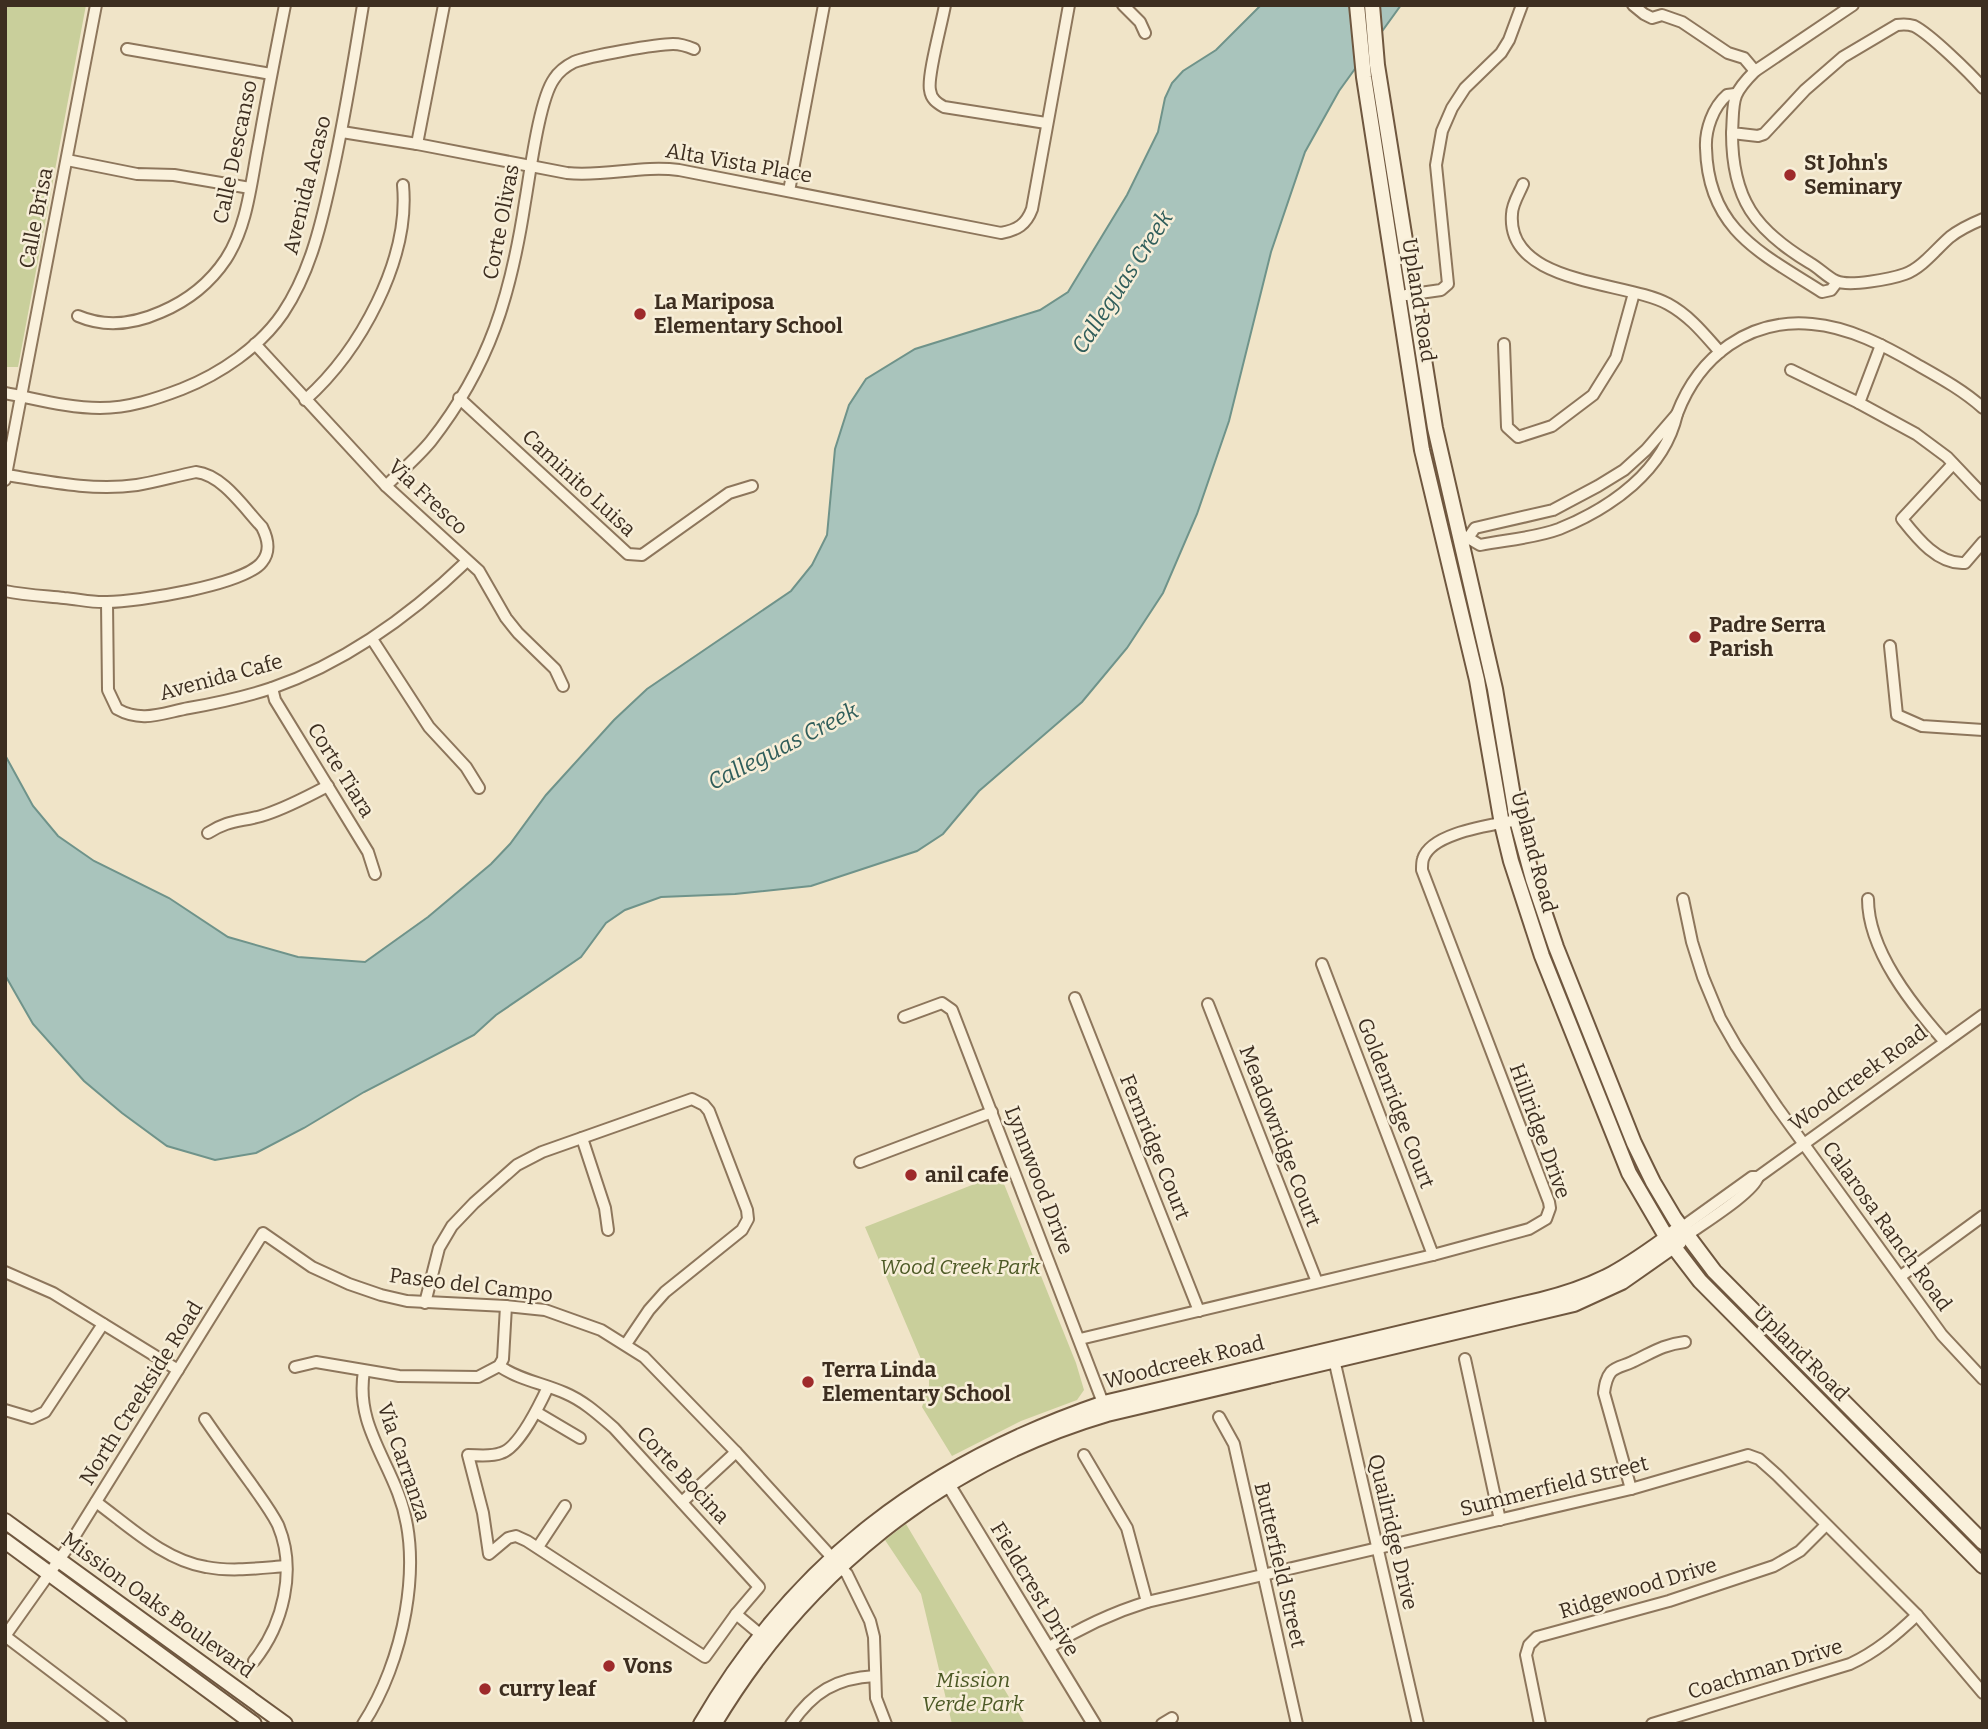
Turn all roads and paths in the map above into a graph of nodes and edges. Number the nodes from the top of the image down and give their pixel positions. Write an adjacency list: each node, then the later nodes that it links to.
1 (96, 5): 25 (street, Calle Brisa)
2 (285, 5): 18 (street, Calle Descanso)
3 (363, 5): 22 (street, Avenida Acaso)
4 (444, 5): 24 (street)
5 (824, 5): 30 (street)
6 (945, 5): 21 (street)
7 (1069, 5): 21 (street)
8 (1123, 5): 14 (street)
9 (1357, 5): 35 (main road, Upland Road)
10 (1372, 5): 34 (main road, Upland Road)
11 (1522, 5): 34 (street)
12 (1633, 5): 17 (street)
13 (1853, 5): 17 (street)
14 (1145, 33)
15 (127, 48): 18 (street)
16 (694, 49): 26 (street, Corte Olivas)
17 (1755, 71): 20 (street)
18 (271, 74): 29 (street, Calle Descanso)
19 (1983, 88): 23 (street)
20 (1735, 94): 23 (street); 32 (street)
21 (1046, 122): 30 (street, Alta Vista Place)
22 (342, 132): 24 (street, Alta Vista Place); 37 (street, Avenida Acaso)
23 (1732, 133): 32 (street)
24 (417, 144): 26 (street, Alta Vista Place)
25 (67, 160): 29 (street); 43 (street, Calle Brisa)
26 (531, 166): 30 (street, Alta Vista Place); 44 (street, Corte Olivas)
27 (1523, 184): 33 (street)
28 (403, 185): 45 (street)
29 (250, 188): 36 (street, Calle Descanso)
30 (789, 191)
31 (1983, 219): 32 (street)
32 (1838, 282)
33 (1634, 293): 38 (street); 40 (street)
34 (1413, 294): 35 (street); 65 (main road, Upland Road)
35 (1398, 297): 66 (main road, Upland Road)
36 (78, 316)
37 (255, 344): 43 (street, Avenida Acaso); 45 (street, Via Fresco)
38 (1504, 344)
39 (1881, 345): 40 (street); 46 (street); 47 (street)
40 (1720, 352): 48 (street)
41 (1791, 370): 46 (street)
42 (5, 393): 43 (street, Avenida Acaso)
43 (22, 396): 50 (street, Calle Brisa)
44 (459, 398): 51 (street, Corte Olivas); 52 (street, Caminito Luisa)
45 (305, 400): 51 (street, Via Fresco)
46 (1859, 403): 49 (street)
47 (1983, 408)
48 (1677, 414): 48 (street)
49 (1953, 464): 53 (street); 54 (street)
50 (6, 478): 57 (street)
51 (386, 486): 55 (street, Via Fresco)
52 (752, 486)
53 (1983, 495)
54 (1983, 542)
55 (467, 561): 58 (street, Avenida Cafe); 60 (street, Via Fresco)
56 (5, 592): 57 (street)
57 (107, 603): 61 (street, Avenida Cafe)
58 (372, 639): 61 (street, Avenida Cafe); 64 (street)
59 (1890, 646): 62 (street)
60 (562, 686)
61 (272, 688): 63 (street, Corte Tiara)
62 (1983, 730)
63 (328, 786): 67 (street); 68 (street, Corte Tiara)
64 (479, 789)
65 (1517, 820): 66 (street, Hillridge Drive); 83 (main road, Upland Road)
66 (1502, 824): 85 (main road, Upland Road); 86 (street, Hillridge Drive)
67 (208, 833)
68 (375, 874)
69 (1684, 899): 79 (street, Calarosa Ranch Road)
70 (1868, 899): 76 (street)
71 (1322, 964): 86 (street, Goldenridge Court)
72 (1074, 998): 92 (street, Fernridge Court)
73 (1208, 1004): 89 (street, Meadowridge Court)
74 (1983, 1014): 76 (street, Woodcreek Road)
75 (904, 1017): 77 (street, Lynnwood Drive)
76 (1945, 1042): 79 (street, Woodcreek Road)
77 (992, 1112): 80 (street); 94 (street, Lynnwood Drive)
78 (582, 1138): 82 (street); 90 (street); 96 (street)
79 (1804, 1143): 83 (street, Woodcreek Road); 88 (street, Calarosa Ranch Road)
80 (860, 1162)
81 (1983, 1216): 88 (street)
82 (608, 1230)
83 (1684, 1232): 85 (main road, Woodcreek Road); 122 (main road, Upland Road)
84 (263, 1233): 90 (street, Paseo del Campo); 101 (street, North Creekside Road)
85 (1670, 1242): 97 (main road, Woodcreek Road); 128 (main road, Upland Road)
86 (1433, 1255): 89 (street, Hillridge Drive)
87 (5, 1272): 93 (street)
88 (1901, 1276): 103 (street, Calarosa Ranch Road)
89 (1317, 1282): 92 (street, Hillridge Drive)
90 (425, 1303): 91 (street, Paseo del Campo)
91 (506, 1306): 96 (street, Paseo del Campo); 99 (street)
92 (1199, 1311): 94 (street, Hillridge Drive)
93 (103, 1324): 101 (street); 106 (street)
94 (1080, 1339): 105 (street, Lynnwood Drive)
95 (1685, 1342): 114 (street)
96 (626, 1344): 111 (street, Paseo del Campo)
97 (1333, 1355): 105 (main road, Woodcreek Road); 124 (street, Quailridge Drive)
98 (1465, 1359): 118 (street)
99 (499, 1366): 102 (street); 104 (street, Corte Bocina)
100 (295, 1367): 102 (street)
101 (178, 1370): 115 (street, North Creekside Road)
102 (364, 1371): 143 (street, Via Carranza)
103 (1983, 1379)
104 (548, 1387): 107 (street); 116 (street, Corte Bocina)
105 (1105, 1408): 113 (main road, Woodcreek Road)
106 (5, 1410)
107 (536, 1412): 110 (street); 123 (street)
108 (1219, 1417): 130 (street, Butterfield Street)
109 (205, 1419): 127 (street)
110 (580, 1438)
111 (736, 1452): 116 (street); 126 (street, Paseo del Campo)
112 (1084, 1455): 131 (street)
113 (945, 1479): 126 (main road, Woodcreek Road); 136 (street, Fieldcrest Drive)
114 (1632, 1489): 118 (street, Summerfield Street); 120 (street, Summerfield Street)
115 (96, 1502): 125 (street, North Creekside Road); 127 (street)
116 (682, 1502): 132 (street, Corte Bocina)
117 (565, 1506): 123 (street)
118 (1500, 1520): 124 (street, Summerfield Street)
119 (5, 1521): 125 (main road, Mission Oaks Boulevard)
120 (1826, 1525): 133 (street, Summerfield Street); 151 (street, Ridgewood Drive)
121 (5, 1541): 129 (main road, Mission Oaks Boulevard)
122 (1983, 1542)
123 (538, 1547): 132 (street)
124 (1377, 1549): 130 (street, Summerfield Street); 150 (street, Quailridge Drive)
125 (60, 1560): 129 (street, North Creekside Road); 142 (main road, Mission Oaks Boulevard)
126 (837, 1561): 135 (main road, Woodcreek Road); 138 (street, Paseo del Campo)
127 (286, 1566): 137 (street)
128 (1983, 1566)
129 (50, 1573): 134 (street, North Creekside Road); 141 (main road, Mission Oaks Boulevard)
130 (1262, 1575): 131 (street, Summerfield Street); 149 (street, Butterfield Street)
131 (1147, 1602): 136 (street, Summerfield Street)
132 (736, 1614): 135 (street)
133 (1917, 1615): 139 (street, Summerfield Street); 152 (street, Coachman Drive)
134 (5, 1636): 140 (street)
135 (765, 1639): 144 (main road, Woodcreek Road); 145 (main road, Woodcreek Road)
136 (1048, 1648): 148 (street, Fieldcrest Drive)
137 (254, 1661)
138 (875, 1676): 146 (street); 147 (street, Paseo del Campo)
139 (1983, 1693)
140 (121, 1724)
141 (254, 1724)
142 (285, 1724)
143 (363, 1724)
144 (701, 1724)
145 (715, 1724)
146 (791, 1724)
147 (886, 1724)
148 (1094, 1724)
149 (1297, 1724)
150 (1418, 1724)
151 (1541, 1724)
152 (1652, 1724)

